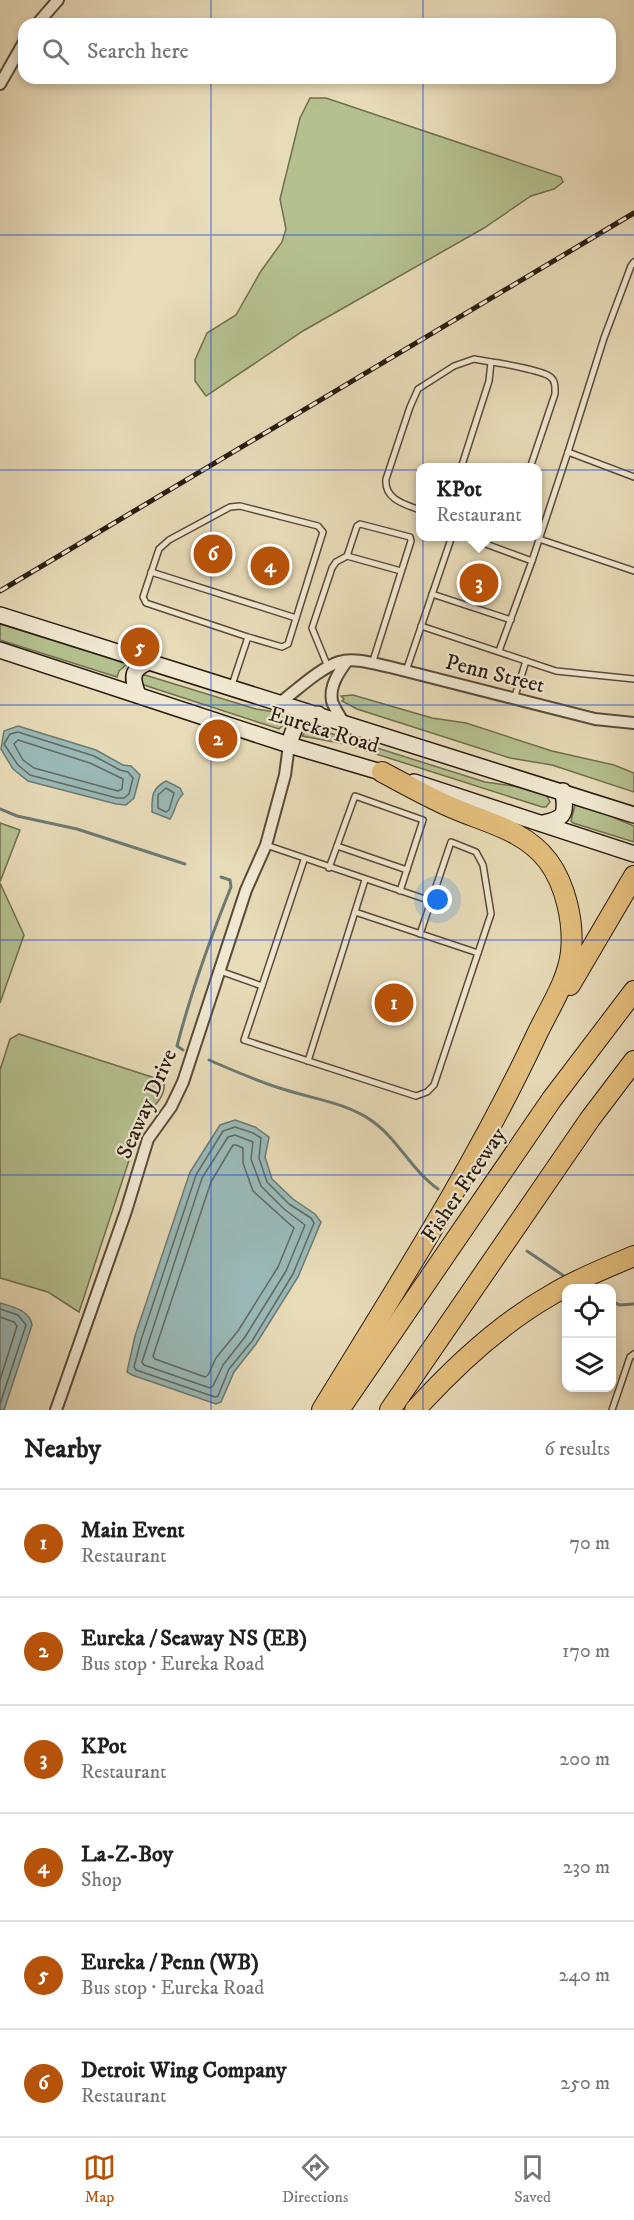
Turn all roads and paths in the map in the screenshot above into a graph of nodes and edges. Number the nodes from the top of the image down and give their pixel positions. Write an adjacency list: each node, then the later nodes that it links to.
1 (58, 0): 2 (street)
2 (42, 18)
3 (18, 52): 4 (street)
4 (0, 84)
5 (634, 262): 7 (lane)
6 (491, 362): 8 (lane); 9 (lane); 11 (lane)
7 (568, 452): 10 (lane); 12 (lane)
8 (463, 463)
9 (532, 463)
10 (634, 477)
11 (416, 508)
12 (542, 530)
13 (542, 540): 21 (lane)
14 (451, 541): 22 (lane)
15 (475, 541): 18 (lane)
16 (538, 541): 18 (lane)
17 (347, 556): 19 (lane); 19 (lane); 34 (lane)
18 (532, 561): 25 (lane)
19 (401, 571): 33 (lane)
20 (152, 572): 24 (lane); 24 (lane); 27 (lane)
21 (634, 572)
22 (432, 594): 25 (lane); 26 (lane)
23 (0, 615): 30 (main road, Eureka Road)
24 (296, 618): 27 (lane)
25 (511, 620): 29 (lane)
26 (421, 626): 29 (lane); 35 (lane)
27 (248, 637): 37 (lane)
28 (0, 650): 38 (main road, Eureka Road)
29 (499, 651): 32 (lane)
30 (151, 661): 37 (main road, Eureka Road); 38 (main road)
31 (347, 661): 33 (street, Penn Street); 34 (street, Penn Street); 42 (street)
32 (526, 661): 36 (lane); 39 (lane)
33 (372, 664): 35 (street, Penn Street)
34 (328, 667): 40 (street, Penn Street)
35 (405, 671): 39 (street, Penn Street)
36 (634, 679)
37 (232, 687): 40 (main road, Eureka Road)
38 (138, 695): 44 (main road, Eureka Road)
39 (514, 699): 43 (street, Penn Street)
40 (281, 702): 41 (main road, Eureka Road)
41 (318, 714): 42 (main road, Eureka Road); 44 (main road)
42 (343, 722): 46 (main road, Eureka Road)
43 (634, 723)
44 (289, 745): 45 (main road, Eureka Road); 49 (street, Seaway Drive)
45 (382, 772): 48 (main road, Eureka Road); 67 (highway)
46 (563, 791): 47 (main road, Eureka Road); 48 (main road)
47 (634, 815)
48 (543, 823): 51 (main road, Eureka Road)
49 (266, 845): 52 (lane); 62 (street, Seaway Drive)
50 (337, 846): 53 (lane); 54 (lane); 54 (lane)
51 (634, 854)
52 (304, 860): 53 (lane); 63 (lane)
53 (329, 868): 56 (lane)
54 (407, 870): 57 (lane)
55 (634, 876): 67 (highway)
56 (365, 880): 57 (lane); 59 (lane)
57 (400, 891): 58 (lane)
58 (431, 901): 60 (lane); 61 (lane)
59 (355, 912): 60 (lane); 65 (lane)
60 (420, 934): 61 (lane)
61 (478, 953): 65 (lane)
62 (219, 970): 63 (lane); 70 (street, Seaway Drive)
63 (262, 986): 65 (lane)
64 (634, 991): 72 (highway, Fisher Freeway)
65 (308, 1061)
66 (634, 1061): 73 (highway)
67 (522, 1067): 71 (highway)
68 (634, 1256): 74 (highway)
69 (634, 1354): 75 (lane)
70 (56, 1410)
71 (322, 1410)
72 (339, 1410)
73 (390, 1410)
74 (415, 1410)
75 (612, 1410)

